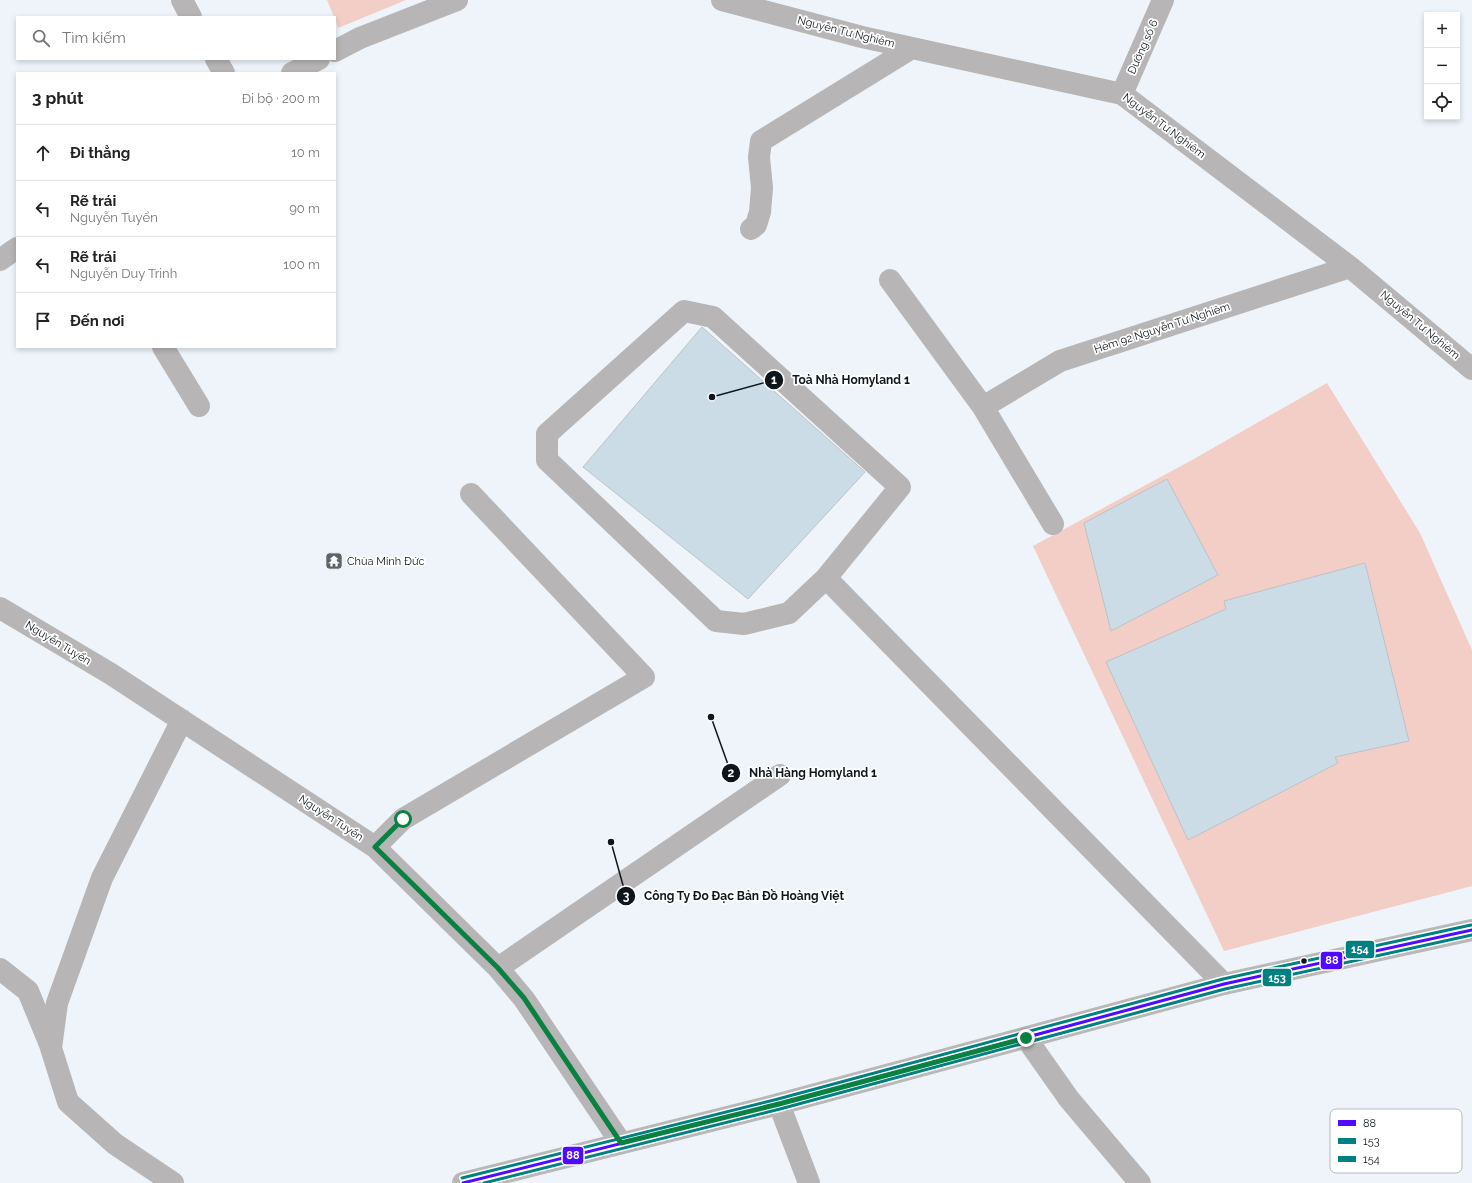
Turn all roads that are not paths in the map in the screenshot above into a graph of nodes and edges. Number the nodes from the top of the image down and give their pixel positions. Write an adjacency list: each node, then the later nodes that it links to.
1 (182, 0): 5 (street)
2 (457, 0): 7 (street)
3 (722, 0): 6 (street, Nguyễn Tư Nghiêm)
4 (1163, 0): 12 (street, Đường số 6)
5 (190, 16)
6 (912, 48): 12 (street, Nguyễn Tư Nghiêm); 13 (street)
7 (336, 50)
8 (217, 60): 10 (street)
9 (317, 60): 11 (street)
10 (223, 72)
11 (294, 72)
12 (1122, 94): 16 (street, Nguyễn Tư Nghiêm)
13 (751, 229)
14 (16, 249): 15 (street)
15 (0, 260)
16 (1350, 267): 19 (street, Nguyễn Tư Nghiêm); 21 (street, Hẻm 92 Nguyễn Tư Nghiêm)
17 (890, 280): 21 (street)
18 (165, 348): 20 (street)
19 (1472, 369)
20 (199, 406)
21 (983, 407): 23 (street)
22 (471, 494): 28 (street)
23 (1053, 524)
24 (826, 578): 24 (street); 32 (street)
25 (0, 608): 26 (street, Nguyễn Tuyển)
26 (182, 720): 28 (street, Nguyễn Tuyển); 34 (street)
27 (780, 775): 31 (street)
28 (375, 847): 31 (street, Nguyễn Tuyển)
29 (1472, 930): 32 (main road)
30 (0, 968): 34 (street)
31 (498, 968): 36 (street, Nguyễn Tuyển)
32 (1224, 984): 33 (main road)
33 (1026, 1038): 35 (main road); 40 (street)
34 (51, 1048): 37 (street)
35 (779, 1104): 36 (main road); 39 (street)
36 (621, 1143): 38 (main road)
37 (173, 1183)
38 (463, 1183)
39 (809, 1183)
40 (1140, 1183)

